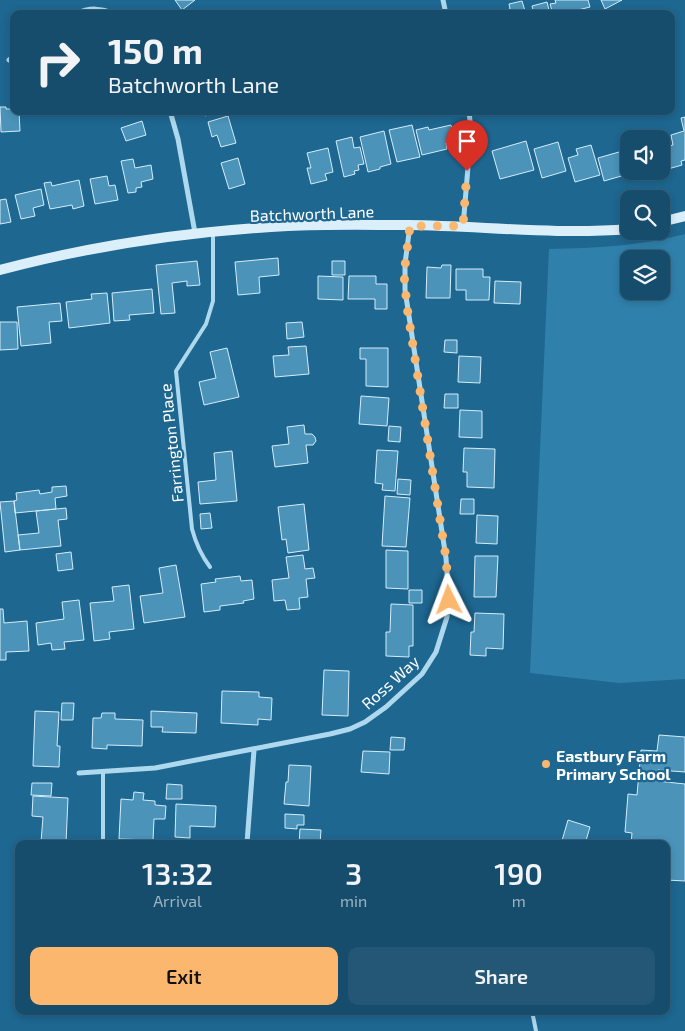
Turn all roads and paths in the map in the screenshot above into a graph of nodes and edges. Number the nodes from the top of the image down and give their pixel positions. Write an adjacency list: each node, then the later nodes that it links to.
1 (87, 10): 2 (street)
2 (105, 10)
3 (171, 115): 11 (street)
4 (469, 115): 8 (street)
5 (685, 216): 6 (street)
6 (670, 220)
7 (410, 226): 8 (street, Batchworth Lane); 10 (street, Batchworth Lane); 14 (street, Ross Way)
8 (463, 226): 9 (street, Batchworth Lane)
9 (620, 230)
10 (213, 232): 11 (street, Batchworth Lane); 13 (lane, Farrington Place)
11 (195, 234): 12 (street, Batchworth Lane)
12 (0, 270)
13 (210, 567)
14 (254, 750): 15 (street, Ross Way); 18 (street)
15 (103, 772): 16 (street, Ross Way); 17 (lane)
16 (79, 773)
17 (103, 840)
18 (248, 840)
19 (533, 1015): 20 (lane)
20 (536, 1031)

